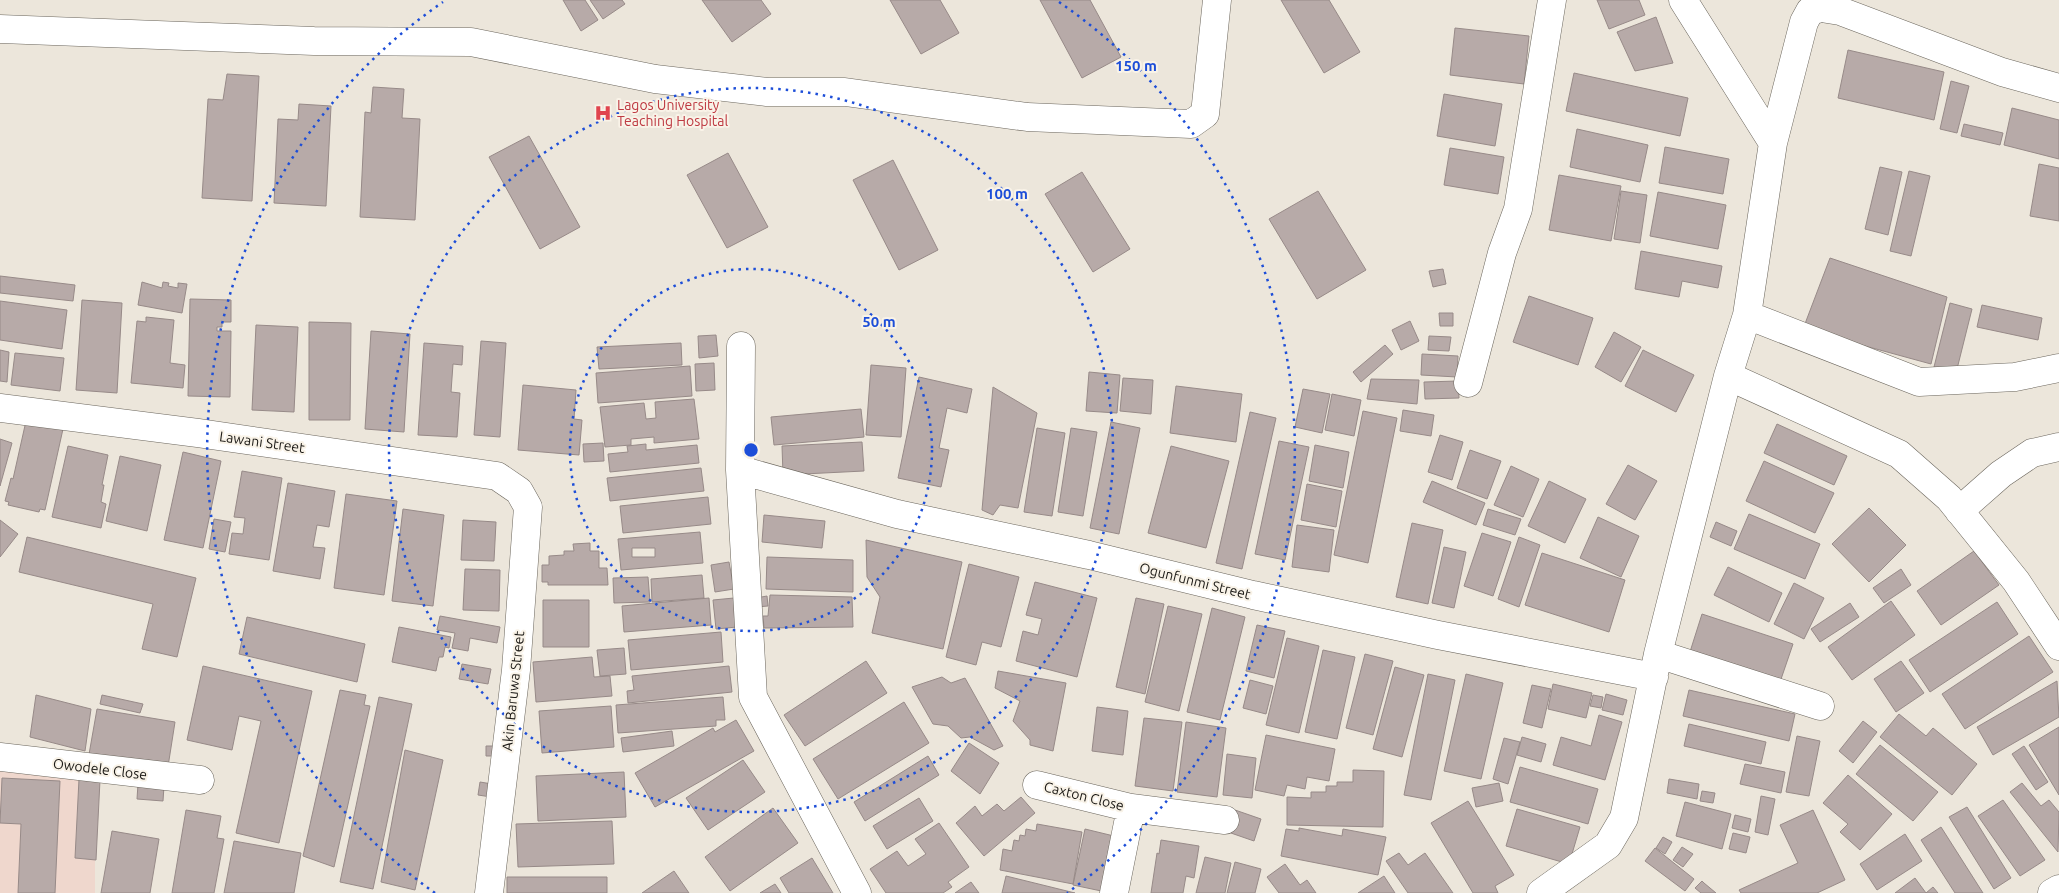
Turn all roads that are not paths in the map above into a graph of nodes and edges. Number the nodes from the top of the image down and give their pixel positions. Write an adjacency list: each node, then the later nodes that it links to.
1 (1217, 0): 4 (street)
2 (1552, 0): 11 (street)
3 (1682, 0): 6 (street)
4 (0, 28)
5 (2059, 88): 6 (street)
6 (1773, 143): 7 (street)
7 (1745, 323): 9 (street); 10 (street)
8 (741, 346): 14 (street)
9 (1731, 368): 16 (street); 18 (street)
10 (2059, 368)
11 (1468, 383)
12 (0, 408): 15 (street, Lawani Street)
13 (2059, 446): 16 (street)
14 (740, 470): 18 (street, Ogunfunmi Street); 27 (street)
15 (519, 490): 26 (street, Akin Baruwa Street)
16 (1960, 511): 17 (street)
17 (2059, 646)
18 (1656, 666): 19 (street, Ogunfunmi Street); 29 (street)
19 (1820, 706)
20 (0, 757): 21 (street, Owodele Close)
21 (200, 780)
22 (1037, 785): 23 (street, Caxton Close)
23 (1132, 808): 24 (street, Caxton Close); 28 (street, Caxton Close)
24 (1225, 820)
25 (2059, 888): 30 (street)
26 (489, 893)
27 (857, 893)
28 (1114, 893)
29 (1542, 893)
30 (2052, 893)

